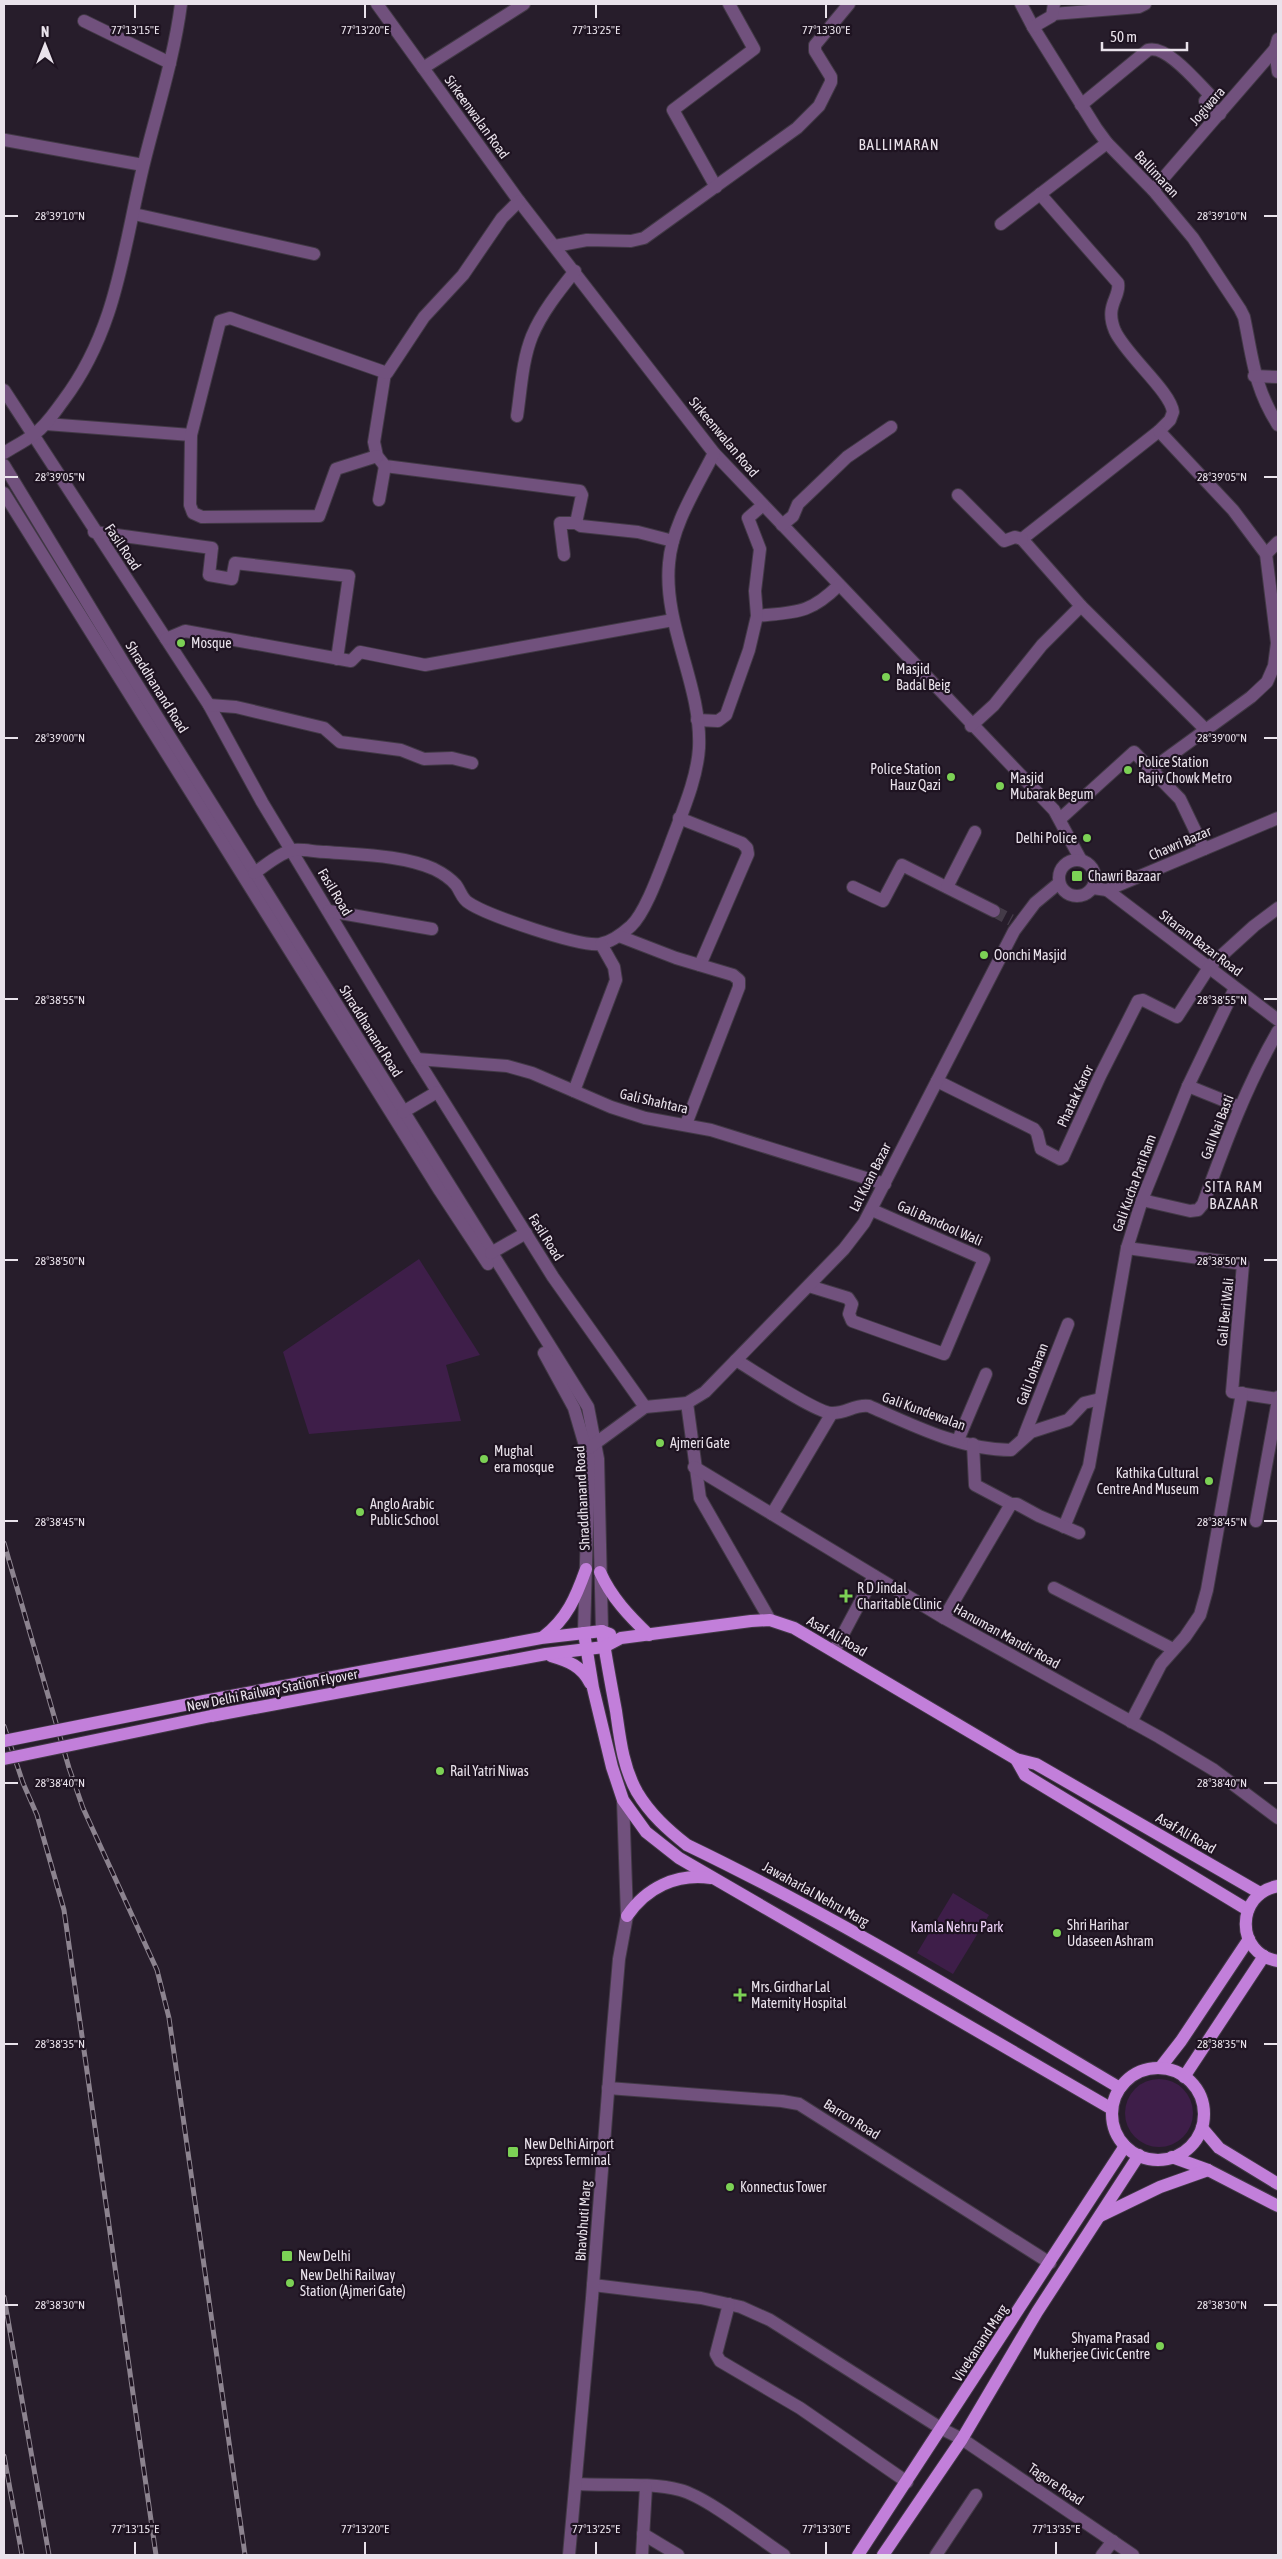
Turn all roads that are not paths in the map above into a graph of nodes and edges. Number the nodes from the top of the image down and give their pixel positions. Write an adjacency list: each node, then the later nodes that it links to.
1 (181, 4): 12 (street)
2 (377, 4): 13 (street, Sirkeenwalan Road)
3 (524, 4): 13 (street)
4 (729, 4): 20 (street)
5 (849, 4): 20 (street)
6 (1021, 4): 10 (street, Ballimaran)
7 (1145, 4): 8 (street)
8 (1054, 9): 10 (street)
9 (84, 21): 12 (street)
10 (1033, 27): 15 (street, Ballimaran)
11 (1277, 44): 14 (street); 16 (street, Jogiwara)
12 (170, 63): 19 (street)
13 (423, 68): 23 (street, Sirkeenwalan Road)
14 (1278, 72)
15 (1081, 105): 16 (street); 18 (street, Ballimaran)
16 (1220, 114): 21 (street, Jogiwara)
17 (5, 140): 19 (street)
18 (1107, 143): 21 (street, Ballimaran); 22 (street)
19 (144, 165): 24 (street)
20 (716, 187): 26 (street)
21 (1154, 190): 30 (street, Ballimaran)
22 (1040, 194): 25 (street); 37 (street)
23 (519, 201): 26 (street, Sirkeenwalan Road); 29 (street)
24 (134, 214): 27 (street); 34 (street)
25 (1001, 224)
26 (554, 246): 28 (street, Sirkeenwalan Road)
27 (314, 254)
28 (575, 272): 33 (street); 41 (street, Sirkeenwalan Road)
29 (385, 373): 39 (street); 42 (street)
30 (1254, 376): 31 (street); 35 (street, Ballimaran)
31 (1278, 377)
32 (4, 390): 38 (street, Fasil Road)
33 (517, 416)
34 (46, 424): 38 (street); 39 (street)
35 (1278, 425)
36 (891, 427): 49 (street)
37 (1159, 430): 51 (street); 54 (street)
38 (33, 435): 40 (street); 50 (street, Fasil Road)
39 (191, 435): 42 (street)
40 (4, 453)
41 (714, 454): 47 (street, Sirkeenwalan Road); 52 (street)
42 (381, 461): 46 (street); 48 (street)
43 (4, 465): 58 (street, Shraddhanand Road)
44 (4, 493): 60 (street, Shraddhanand Road)
45 (958, 495): 51 (street)
46 (379, 500)
47 (763, 505): 49 (street, Sirkeenwalan Road); 59 (street)
48 (576, 523): 52 (street); 55 (street)
49 (782, 525): 56 (street, Sirkeenwalan Road)
50 (94, 532): 62 (street, Fasil Road); 63 (street)
51 (1022, 539): 57 (street)
52 (673, 541): 61 (street)
53 (1278, 542): 54 (street)
54 (1266, 554): 67 (street)
55 (564, 555)
56 (839, 585): 59 (street); 66 (street, Sirkeenwalan Road)
57 (1081, 606): 66 (street); 67 (street)
58 (94, 613): 60 (street); 77 (street, Shraddhanand Road)
59 (757, 616): 65 (street)
60 (82, 620): 121 (street, Shraddhanand Road)
61 (674, 620): 63 (street); 65 (street)
62 (166, 639): 63 (street); 64 (street, Fasil Road)
63 (337, 659)
64 (208, 704): 68 (street); 74 (street, Fasil Road)
65 (697, 720): 70 (street)
66 (971, 726): 72 (street, Sirkeenwalan Road)
67 (1205, 729): 69 (street)
68 (472, 763)
69 (1152, 769): 72 (street); 75 (street)
70 (679, 818): 87 (street); 89 (street)
71 (1278, 818): 75 (street, Chawri Bazar)
72 (1060, 819): 76 (street, Sirkeenwalan Road)
73 (974, 832): 80 (street)
74 (291, 850): 77 (street); 84 (street, Fasil Road); 88 (street)
75 (1204, 850): 82 (street, Chawri Bazar)
76 (1081, 860): 78 (street); 81 (street)
77 (254, 873): 100 (street, Shraddhanand Road)
78 (1060, 883): 81 (street); 95 (street, Lal Kuan Bazar)
79 (853, 887): 80 (street)
80 (947, 887): 85 (street)
81 (1093, 888): 82 (street)
82 (1106, 890): 90 (street, Sitaram Bazar Road)
83 (1278, 908): 90 (street)
84 (329, 911): 86 (street); 94 (street, Fasil Road)
85 (994, 911)
86 (432, 929)
87 (619, 936): 88 (street); 89 (street)
88 (601, 944): 98 (street)
89 (700, 965): 101 (street)
90 (1210, 966): 91 (street, Sitaram Bazar Road); 95 (street, Phatak Karor)
91 (1235, 988): 92 (street, Sitaram Bazar Road); 96 (street, Gali Kucha Pati Ram)
92 (1278, 1020)
93 (1278, 1031): 99 (street, Gali Nai Basti)
94 (417, 1059): 97 (street, Fasil Road); 98 (street, Gali Shahtara)
95 (937, 1081): 102 (street, Lal Kuan Bazar)
96 (1188, 1086): 99 (street); 103 (street, Gali Kucha Pati Ram)
97 (437, 1092): 100 (street); 105 (street, Fasil Road)
98 (574, 1092): 101 (street, Gali Shahtara)
99 (1240, 1106): 103 (street, Gali Nai Basti)
100 (403, 1112): 107 (street, Shraddhanand Road)
101 (686, 1124): 102 (street, Gali Shahtara)
102 (885, 1184): 104 (street, Lal Kuan Bazar)
103 (1142, 1200): 106 (street, Gali Kucha Pati Ram)
104 (872, 1210): 108 (street, Lal Kuan Bazar); 108 (street, Gali Bandool Wali)
105 (526, 1232): 107 (street); 116 (street, Fasil Road)
106 (1127, 1248): 112 (street, Gali Beri Wali); 113 (street, Gali Kucha Pati Ram)
107 (492, 1253): 121 (street, Shraddhanand Road)
108 (809, 1286): 110 (street, Lal Kuan Bazar)
109 (1068, 1324): 118 (street, Gali Loharan)
110 (736, 1360): 115 (street, Lal Kuan Bazar); 117 (street)
111 (986, 1374): 119 (street)
112 (1237, 1393): 114 (street); 141 (street)
113 (1100, 1399): 118 (street, Gali Kundewalan); 126 (street, Gali Kucha Pati Ram)
114 (1278, 1399): 125 (street)
115 (687, 1403): 116 (street, Lal Kuan Bazar); 122 (street)
116 (645, 1407): 121 (street)
117 (832, 1413): 119 (street, Gali Kundewalan); 124 (street)
118 (1024, 1436): 120 (street, Gali Kundewalan)
119 (958, 1440): 120 (street, Gali Kundewalan)
120 (972, 1444): 123 (street)
121 (590, 1447): 128 (street, Shraddhanand Road); 129 (street, Shraddhanand Road)
122 (694, 1467): 124 (street, Hanuman Mandir Road); 133 (street)
123 (1011, 1504): 126 (street); 132 (street)
124 (772, 1514): 130 (street, Hanuman Mandir Road)
125 (1256, 1521)
126 (1064, 1527): 127 (street)
127 (1079, 1533)
128 (586, 1569): 135 (street, Shraddhanand Road); 137 (main road)
129 (600, 1572): 134 (street, Shraddhanand Road); 136 (main road)
130 (874, 1576): 132 (street, Hanuman Mandir Road); 142 (street)
131 (1054, 1588): 141 (street)
132 (944, 1618): 145 (street, Hanuman Mandir Road)
133 (770, 1620): 136 (main road, Asaf Ali Road); 142 (main road, Asaf Ali Road)
134 (602, 1631): 135 (main road, New Delhi Railway Station Flyover); 138 (main road); 139 (main road, Shraddhanand Road)
135 (584, 1633): 137 (main road, New Delhi Railway Station Flyover); 140 (main road)
136 (649, 1634): 138 (main road, Asaf Ali Road)
137 (541, 1638): 146 (main road, New Delhi Railway Station Flyover, bridge)
138 (621, 1638): 139 (main road, New Delhi Railway Station Flyover)
139 (604, 1646): 140 (main road, New Delhi Railway Station Flyover); 162 (main road, Jawaharlal Nehru Marg)
140 (586, 1649): 143 (main road, New Delhi Railway Station Flyover); 144 (main road)
141 (1173, 1649): 145 (street)
142 (834, 1651): 148 (main road, Asaf Ali Road)
143 (546, 1654): 144 (main road); 147 (main road, New Delhi Railway Station Flyover, bridge)
144 (593, 1688): 149 (main road)
145 (1131, 1722): 150 (street, Hanuman Mandir Road)
146 (4, 1741)
147 (4, 1759)
148 (1016, 1759): 153 (main road, Asaf Ali Road); 154 (main road, Asaf Ali Road)
149 (623, 1800): 151 (main road); 155 (street, Bhavbhuti Marg)
150 (1278, 1818)
151 (716, 1878): 155 (main road); 163 (main road)
152 (1278, 1886): 153 (main road)
153 (1260, 1893): 154 (main road)
154 (1248, 1910): 156 (main road)
155 (627, 1916): 161 (street, Bhavbhuti Marg)
156 (1248, 1939): 157 (main road); 159 (main road)
157 (1264, 1956): 158 (main road); 160 (main road)
158 (1278, 1961)
159 (1160, 2068): 160 (main road); 162 (main road)
160 (1184, 2077): 164 (main road)
161 (608, 2088): 172 (street, Barron Road); 173 (street, Bhavbhuti Marg)
162 (1120, 2088): 163 (main road)
163 (1112, 2109): 165 (main road)
164 (1202, 2128): 167 (main road); 169 (main road)
165 (1125, 2146): 166 (main road); 172 (main road, Vivekanand Marg)
166 (1138, 2155): 167 (main road); 171 (main road)
167 (1172, 2157): 168 (main road)
168 (1208, 2170): 170 (main road); 171 (main road)
169 (1278, 2184)
170 (1278, 2206)
171 (1099, 2216): 176 (main road)
172 (1050, 2262): 175 (main road, Vivekanand Marg)
173 (593, 2285): 174 (street, Tagore Road); 178 (street, Bhavbhuti Marg)
174 (729, 2304): 175 (street, Tagore Road); 177 (street)
175 (942, 2429): 176 (street, Tagore Road); 177 (main road, Vivekanand Marg)
176 (962, 2439): 182 (street, Tagore Road); 188 (main road)
177 (907, 2482): 187 (main road, Vivekanand Marg)
178 (576, 2484): 179 (street); 183 (street, Bhavbhuti Marg)
179 (646, 2487): 181 (street); 186 (street)
180 (976, 2495): 189 (street)
181 (643, 2534): 184 (street); 185 (street)
182 (1112, 2541): 190 (street); 191 (street, Tagore Road)
183 (569, 2555)
184 (642, 2555)
185 (678, 2555)
186 (784, 2555)
187 (858, 2555)
188 (883, 2555)
189 (936, 2555)
190 (1102, 2555)
191 (1133, 2555)

